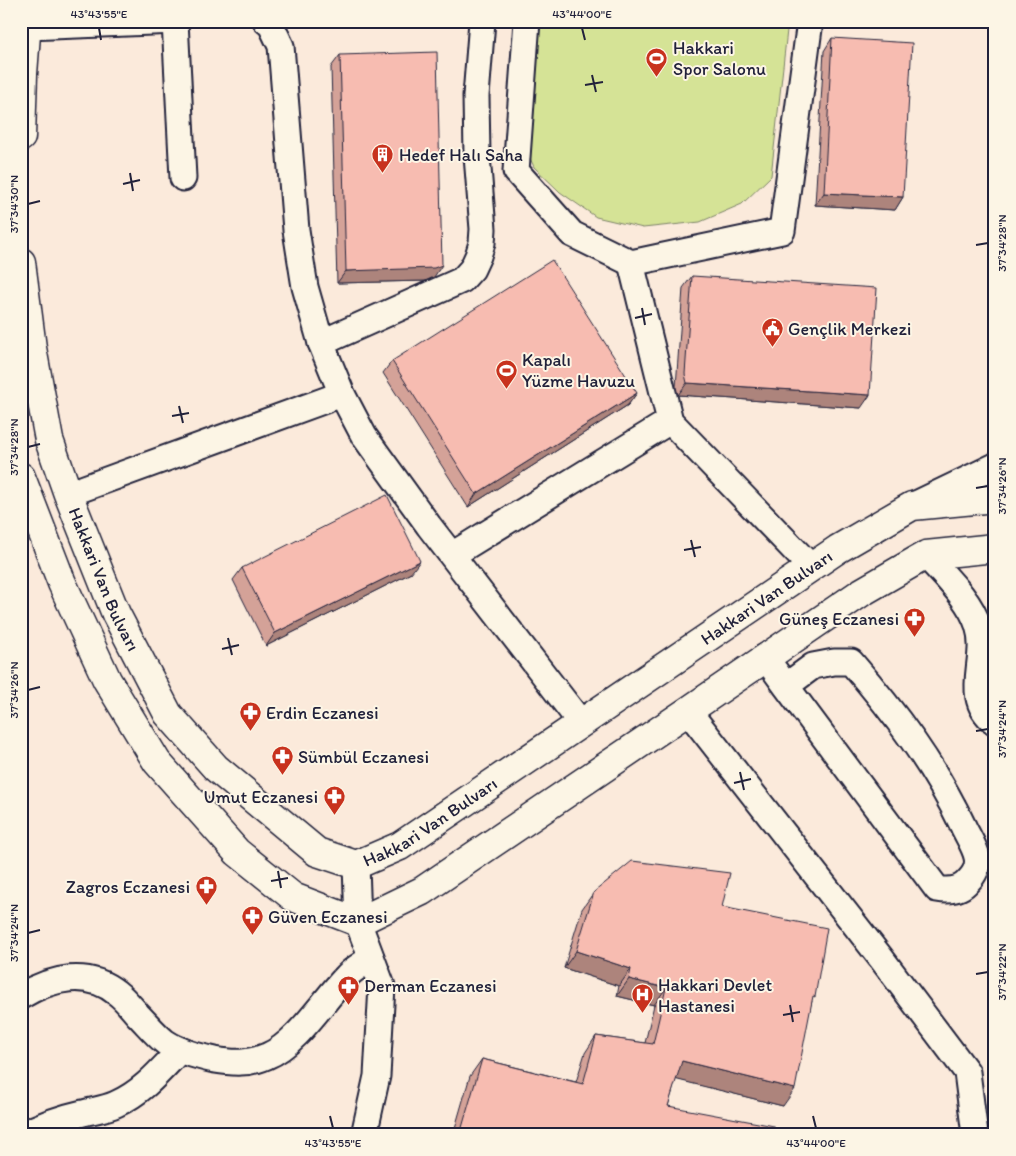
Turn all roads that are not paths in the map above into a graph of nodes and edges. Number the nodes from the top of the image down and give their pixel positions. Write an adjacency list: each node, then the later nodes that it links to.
1 (175, 21): 6 (street); 8 (street)
2 (482, 21): 11 (street)
3 (527, 21): 10 (street)
4 (810, 21): 10 (street)
5 (272, 22): 11 (street)
6 (27, 24): 7 (main road)
7 (21, 136)
8 (183, 178)
9 (21, 262): 16 (main road, Hakkari Van Bulvarı)
10 (631, 263): 13 (street)
11 (321, 343): 12 (street)
12 (342, 394): 16 (street); 20 (street)
13 (670, 421): 20 (street); 22 (street)
14 (995, 466): 18 (street)
15 (22, 480): 29 (main road, Hakkari Van Bulvarı)
16 (68, 494): 28 (main road, Hakkari Van Bulvarı)
17 (995, 498): 18 (main road, Hakkari Van Bulvarı)
18 (912, 506): 22 (main road, Hakkari Van Bulvarı)
19 (995, 548): 21 (main road)
20 (452, 555): 27 (street)
21 (926, 555): 23 (main road); 26 (street)
22 (811, 567): 27 (main road, Hakkari Van Bulvarı)
23 (765, 657): 24 (street); 25 (main road)
24 (786, 686): 24 (street)
25 (688, 711): 29 (main road); 35 (street)
26 (995, 722)
27 (582, 723): 28 (main road, Hakkari Van Bulvarı)
28 (356, 865): 29 (street)
29 (358, 922): 30 (street)
30 (372, 958): 32 (street); 34 (street)
31 (21, 996): 32 (street)
32 (180, 1050): 33 (street)
33 (22, 1135)
34 (364, 1135)
35 (975, 1135)

